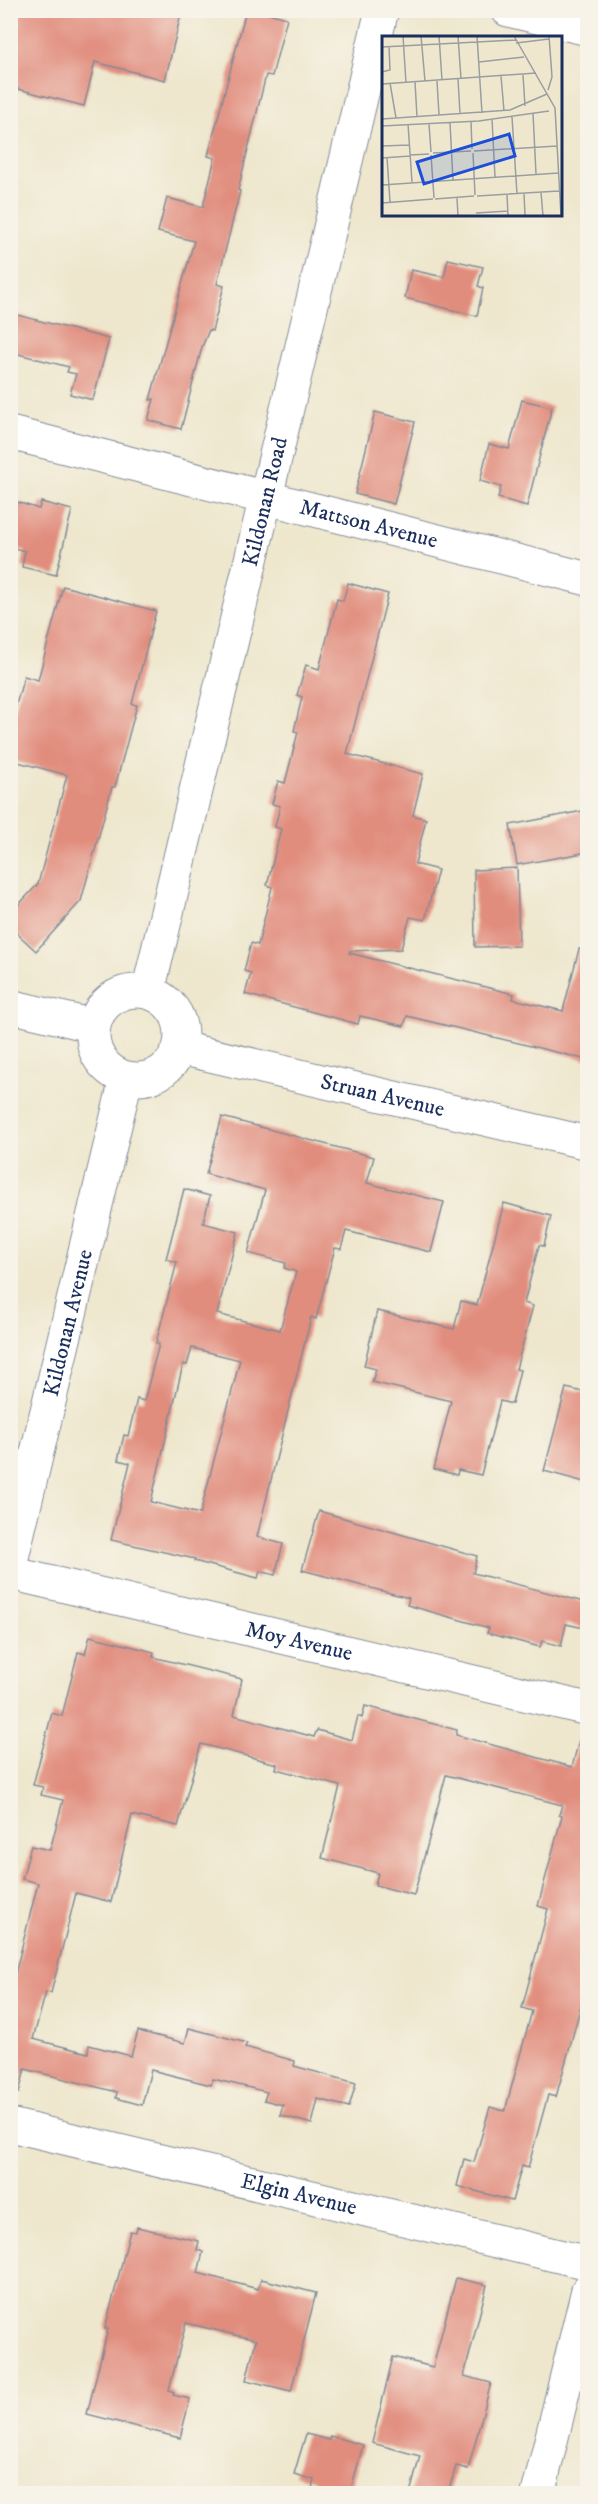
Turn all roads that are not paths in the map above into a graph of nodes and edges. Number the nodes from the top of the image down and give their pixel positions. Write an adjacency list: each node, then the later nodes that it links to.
1 (382, 10): 5 (street, Kildonan Road)
2 (508, 10): 3 (street)
3 (588, 29)
4 (10, 433): 5 (street, Mattson Avenue)
5 (266, 498): 6 (street, Mattson Avenue); 7 (street, Kildonan Road)
6 (588, 579)
7 (148, 992): 9 (street); 10 (street)
8 (10, 1006): 9 (street)
9 (94, 1026): 11 (street)
10 (180, 1048): 11 (street); 12 (street, Struan Avenue)
11 (126, 1079): 13 (street, Kildonan Avenue)
12 (588, 1143)
13 (10, 1566)
14 (10, 1573): 15 (street, Moy Avenue)
15 (588, 1709)
16 (10, 2126): 17 (street, Elgin Avenue)
17 (588, 2263)
18 (588, 2290): 19 (street)
19 (538, 2493)

